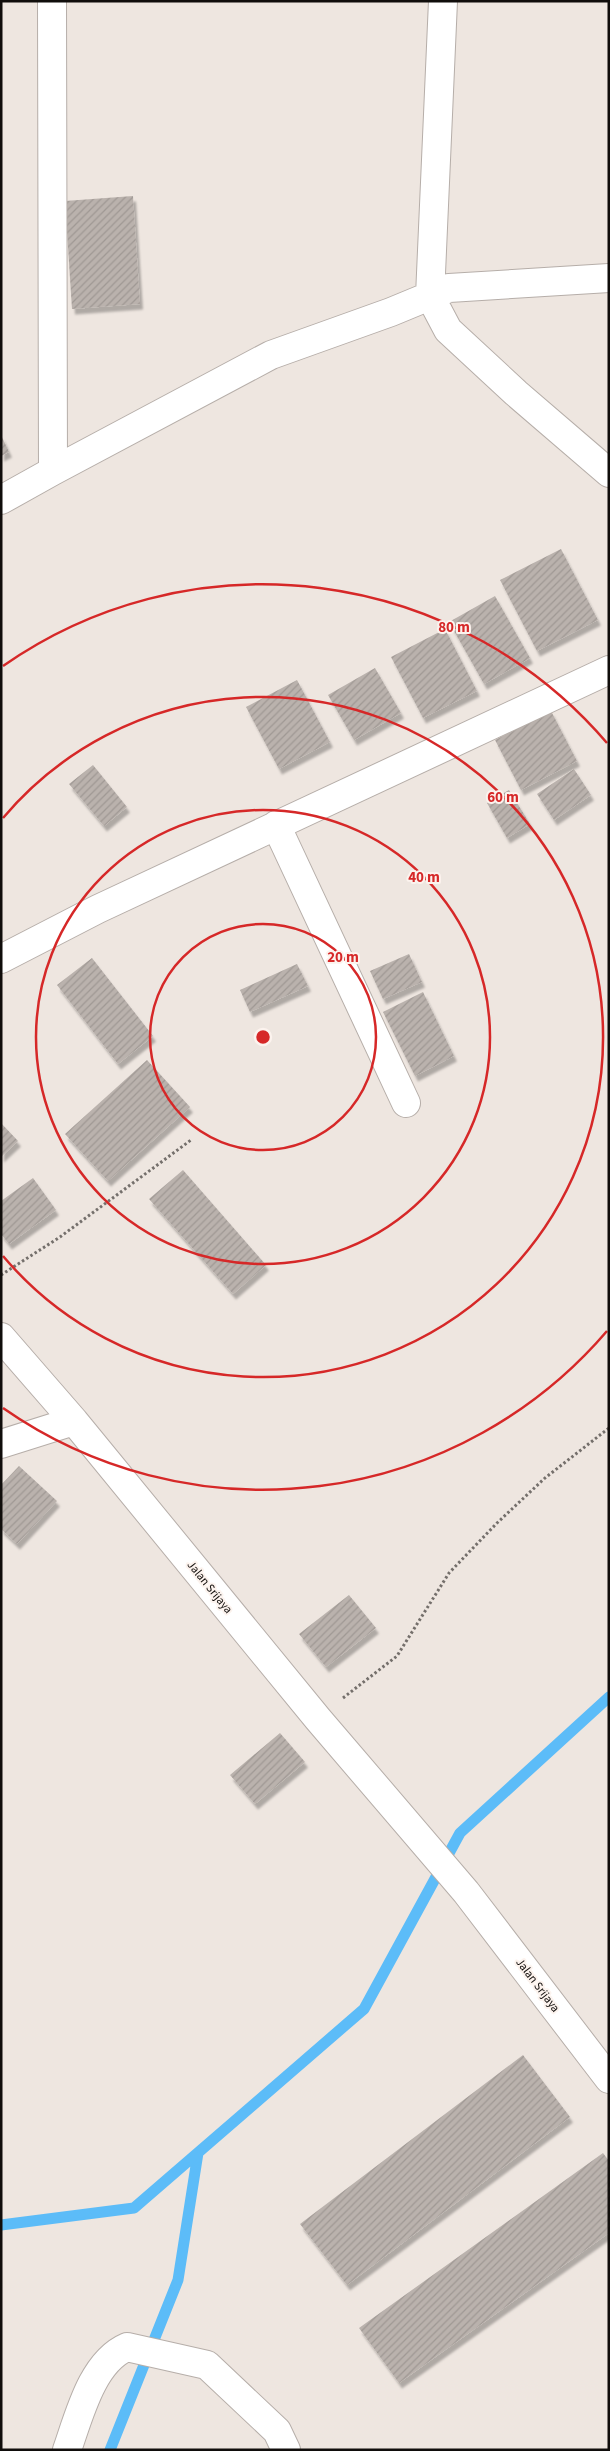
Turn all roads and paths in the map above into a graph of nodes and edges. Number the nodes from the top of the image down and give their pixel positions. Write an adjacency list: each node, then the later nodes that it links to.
1 (52, 1): 5 (street)
2 (443, 1): 4 (street)
3 (609, 278): 4 (street)
4 (430, 296): 5 (street); 6 (street)
5 (52, 471): 7 (street)
6 (609, 473)
7 (1, 500)
8 (609, 670): 9 (street)
9 (276, 825): 10 (street); 11 (street)
10 (1, 960)
11 (406, 1103)
12 (191, 1140): 13 (path)
13 (1, 1275)
14 (1, 1338): 15 (street, Jalan Srijaya)
15 (74, 1421): 17 (street); 18 (street, Jalan Srijaya)
16 (609, 1428): 18 (path)
17 (1, 1444)
18 (318, 1719): 19 (street, Jalan Srijaya)
19 (609, 2079)
20 (67, 2450): 21 (street)
21 (286, 2450)

